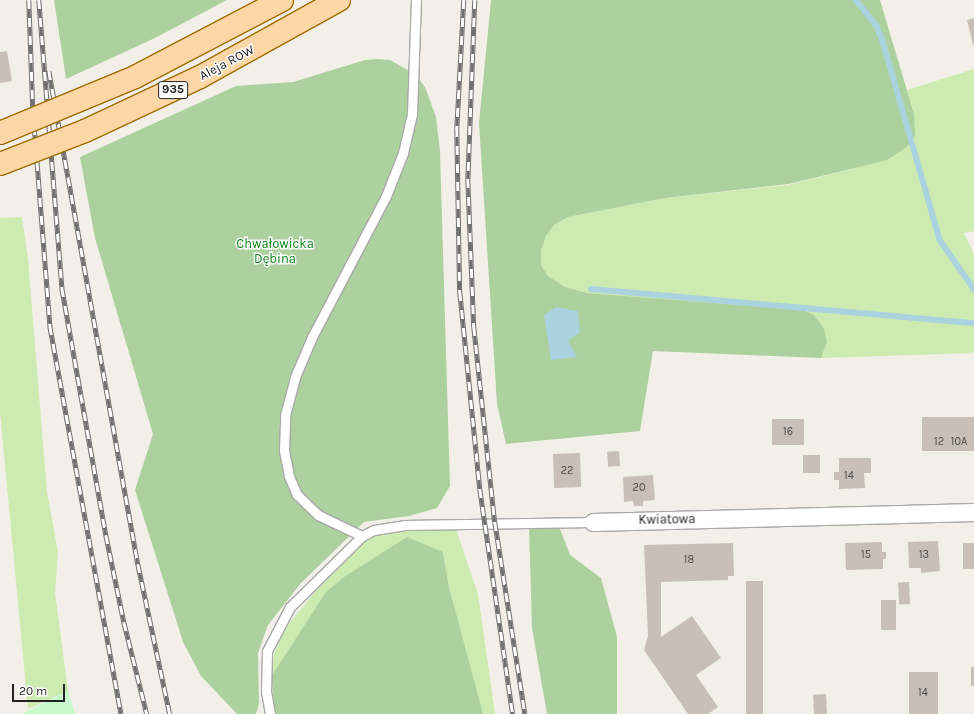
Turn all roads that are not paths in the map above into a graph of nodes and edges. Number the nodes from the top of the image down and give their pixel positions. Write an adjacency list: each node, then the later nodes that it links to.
1 (282, 0): 4 (main road, 935, bridge)
2 (338, 0): 5 (main road, Aleja ROW / 935, bridge)
3 (416, 0): 8 (lane)
4 (0, 133)
5 (0, 164)
6 (974, 512): 7 (street, Kwiatowa)
7 (593, 522): 8 (lane, Kwiatowa)
8 (362, 536): 9 (lane)
9 (270, 714)

